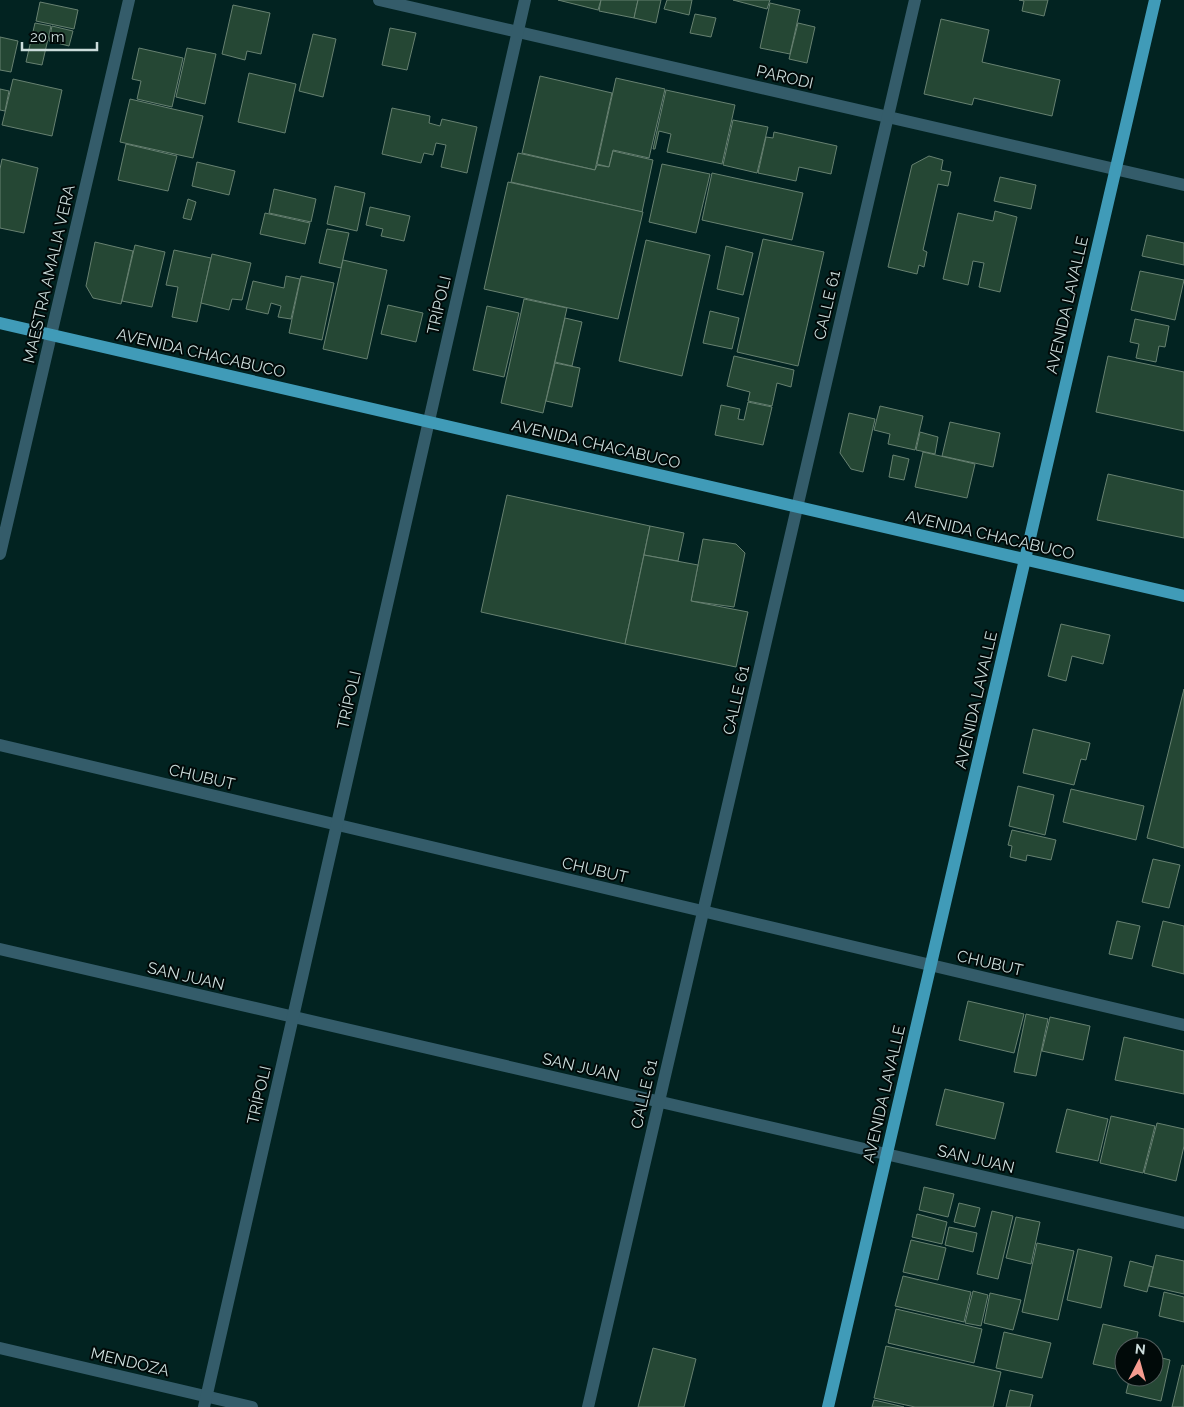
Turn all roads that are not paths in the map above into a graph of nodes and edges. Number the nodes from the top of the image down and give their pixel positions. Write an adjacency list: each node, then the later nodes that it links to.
1 (129, 0): 11 (street, MAESTRA AMALIA VERA)
2 (378, 0): 6 (street, PARODI)
3 (525, 0): 6 (street, TRÍPOLI)
4 (915, 0): 7 (street, CALLE 61)
5 (1155, 0): 8 (main road, AVENIDA LAVALLE)
6 (518, 32): 7 (street, PARODI); 12 (street, TRÍPOLI)
7 (888, 117): 8 (street, PARODI); 13 (street, CALLE 61)
8 (1116, 170): 9 (street, PARODI); 15 (main road, AVENIDA LAVALLE)
9 (1184, 186)
10 (0, 323): 11 (main road, AVENIDA CHACABUCO)
11 (51, 335): 12 (main road, AVENIDA CHACABUCO); 14 (street, MAESTRA AMALIA VERA)
12 (429, 422): 13 (main road, AVENIDA CHACABUCO); 18 (street, TRÍPOLI)
13 (797, 507): 15 (main road, AVENIDA CHACABUCO); 19 (street, CALLE 61)
14 (0, 554)
15 (1025, 560): 16 (main road, AVENIDA CHACABUCO); 21 (main road, AVENIDA LAVALLE)
16 (1184, 596)
17 (0, 745): 18 (street, CHUBUT)
18 (337, 826): 19 (street, CHUBUT); 22 (street, TRÍPOLI)
19 (703, 913): 21 (street, CHUBUT); 24 (street, CALLE 61)
20 (0, 949): 22 (street, SAN JUAN)
21 (930, 966): 23 (street, CHUBUT); 25 (main road, AVENIDA LAVALLE)
22 (293, 1018): 24 (street, SAN JUAN); 28 (street, TRÍPOLI)
23 (1184, 1025)
24 (659, 1102): 25 (street, SAN JUAN); 30 (street, CALLE 61)
25 (887, 1155): 26 (street, SAN JUAN); 31 (main road, AVENIDA LAVALLE)
26 (1184, 1223)
27 (0, 1348): 28 (street, MENDOZA)
28 (205, 1402): 29 (street, MENDOZA)
29 (252, 1407)
30 (588, 1407)
31 (828, 1407)

